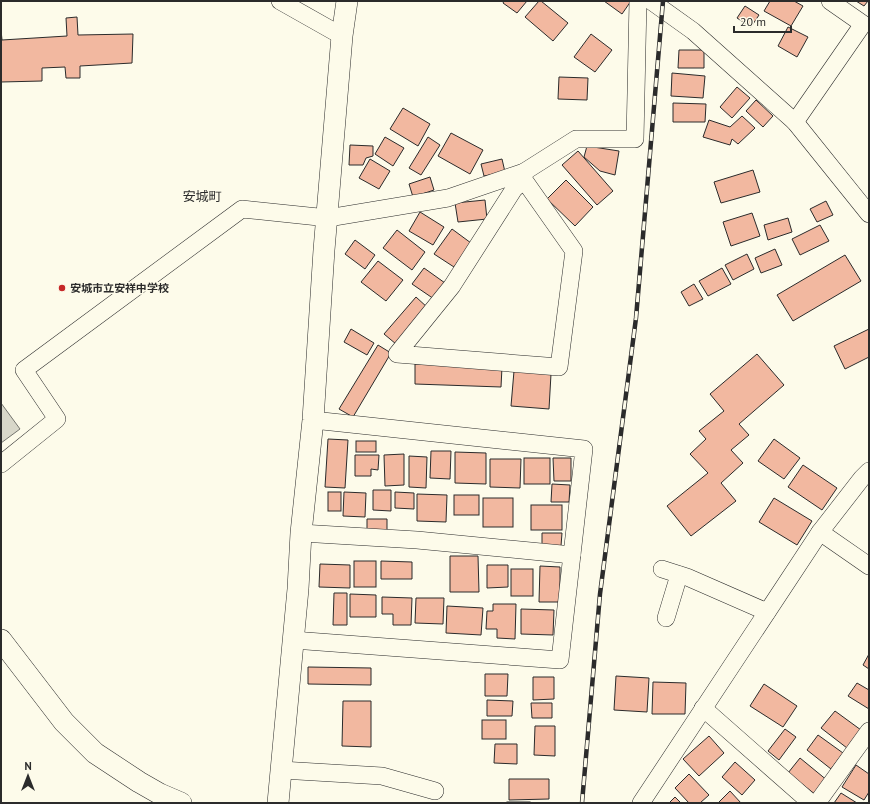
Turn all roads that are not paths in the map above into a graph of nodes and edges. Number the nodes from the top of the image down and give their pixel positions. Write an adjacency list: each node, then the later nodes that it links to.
1 (280, 1): 7 (street)
2 (347, 1): 7 (street)
3 (638, 1): 9 (street)
4 (651, 1): 8 (street)
5 (830, 1): 6 (street)
6 (866, 20): 8 (street)
7 (342, 36): 11 (street)
8 (795, 122): 10 (street)
9 (524, 176): 9 (street); 11 (street)
10 (869, 214)
11 (328, 218): 12 (street); 13 (street)
12 (313, 420): 16 (street); 17 (street)
13 (1, 464)
14 (869, 472): 15 (street)
15 (820, 532): 18 (street); 21 (street)
16 (302, 533): 17 (street); 24 (street)
17 (572, 555): 24 (street)
18 (869, 566)
19 (662, 569): 20 (street)
20 (679, 575): 21 (street); 22 (street)
21 (767, 612): 25 (street)
22 (666, 618)
23 (1, 640): 29 (street)
24 (293, 640): 27 (street)
25 (703, 708): 31 (street); 32 (street)
26 (869, 731): 33 (street)
27 (281, 770): 28 (street); 30 (street)
28 (435, 791)
29 (181, 803)
30 (278, 803)
31 (641, 803)
32 (811, 803)
33 (817, 803)

